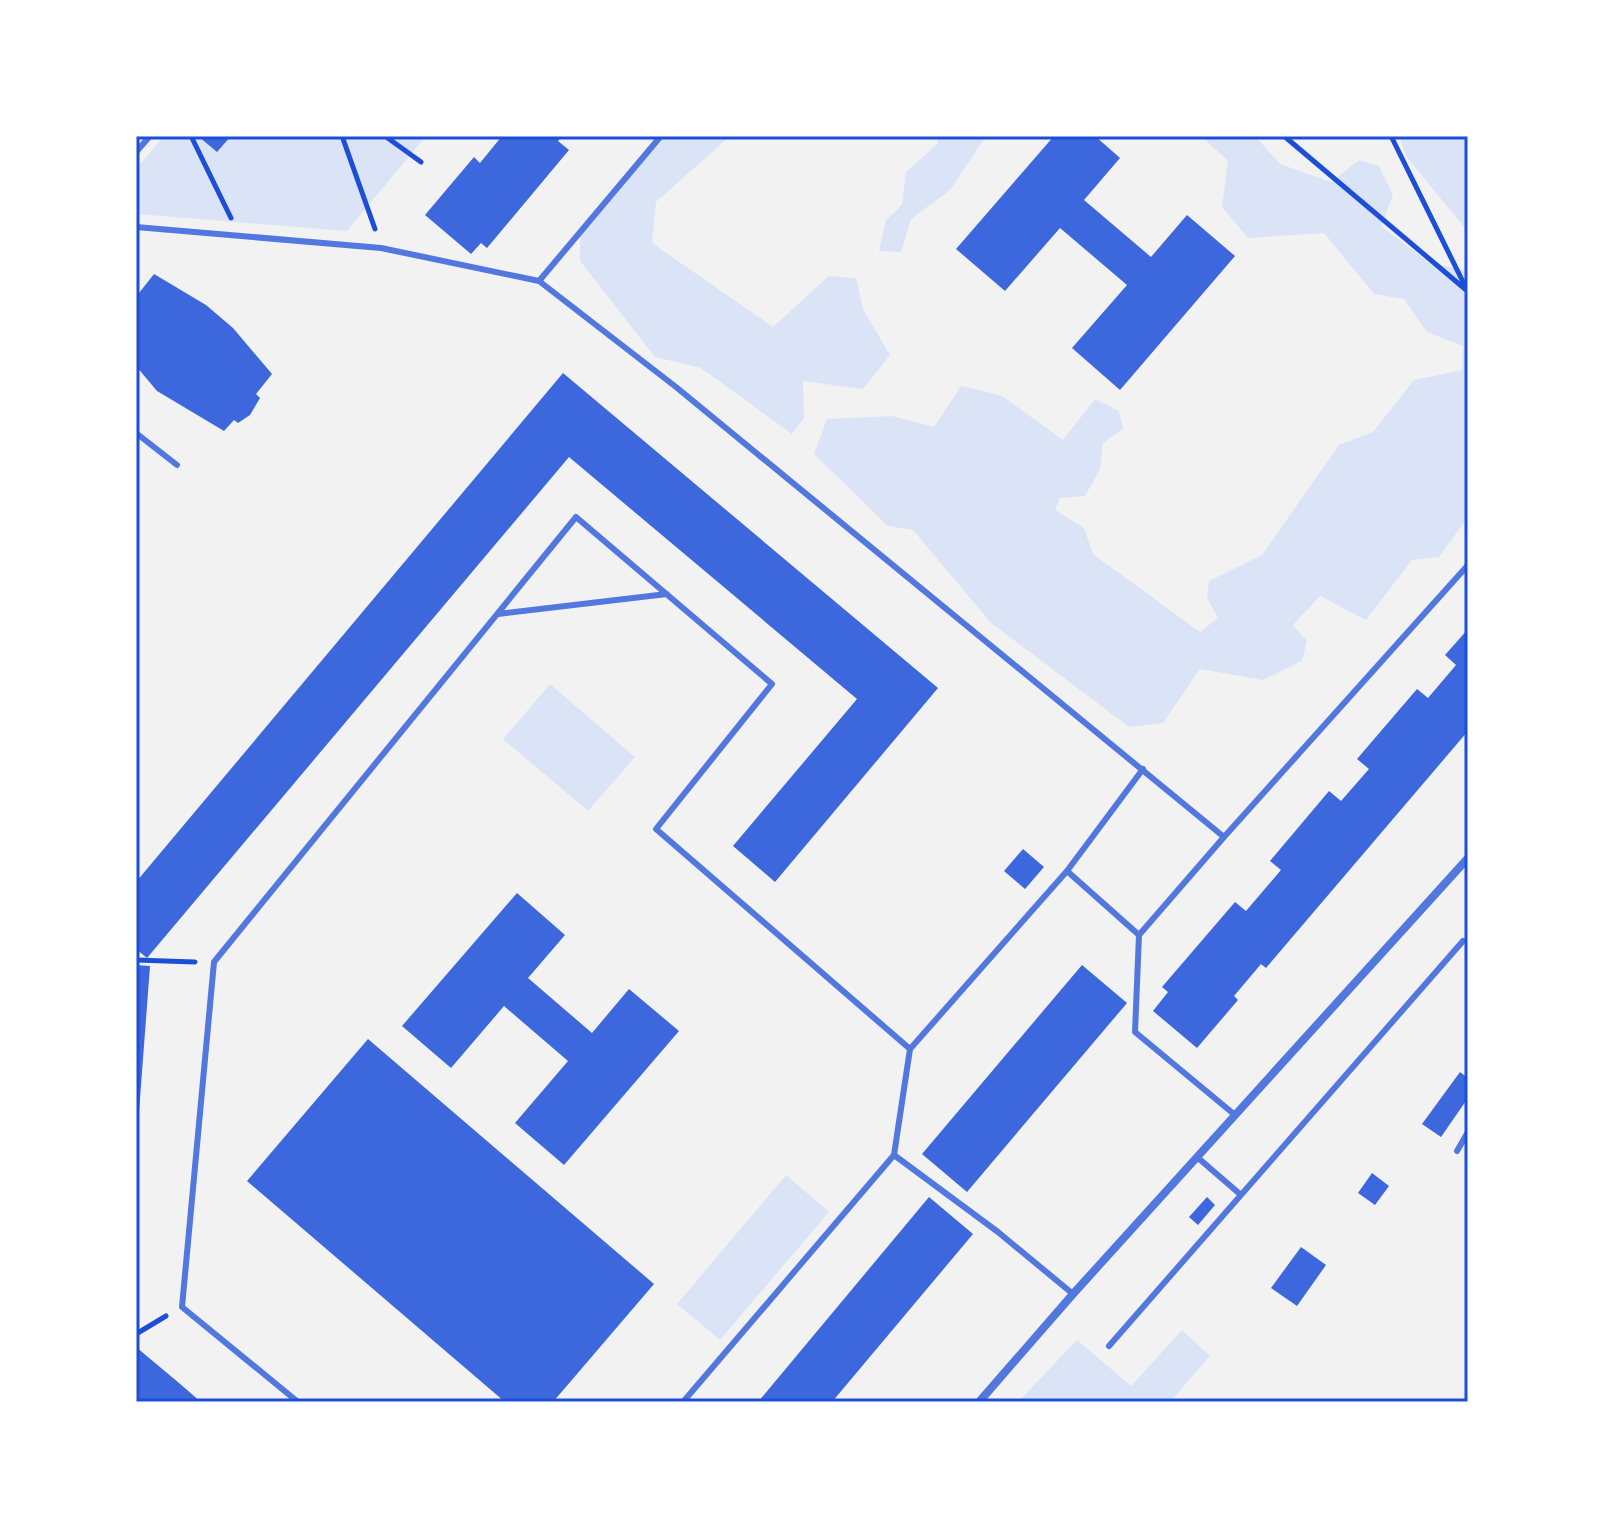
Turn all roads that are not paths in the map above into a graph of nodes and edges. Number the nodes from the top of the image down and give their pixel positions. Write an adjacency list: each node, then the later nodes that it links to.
1 (150, 136): 3 (lane)
2 (661, 136): 5 (lane)
3 (136, 152)
4 (136, 227): 5 (lane)
5 (539, 281): 11 (lane)
6 (136, 433): 7 (lane)
7 (177, 465)
8 (1468, 565): 12 (lane)
9 (667, 594): 10 (lane); 10 (lane); 17 (lane)
10 (498, 614): 26 (lane)
11 (1143, 769): 12 (lane); 14 (lane)
12 (1224, 837): 15 (lane)
13 (1468, 858): 18 (street)
14 (1067, 871): 15 (lane); 17 (lane)
15 (1139, 935): 18 (lane)
16 (1463, 941): 23 (lane)
17 (910, 1049): 21 (lane)
18 (1235, 1115): 22 (street)
19 (1468, 1132): 20 (lane)
20 (1457, 1151)
21 (894, 1155): 24 (lane); 27 (lane)
22 (1197, 1157): 23 (lane); 24 (street)
23 (1241, 1195): 25 (lane)
24 (1073, 1294): 28 (street)
25 (1109, 1346)
26 (298, 1402)
27 (683, 1402)
28 (979, 1402)

